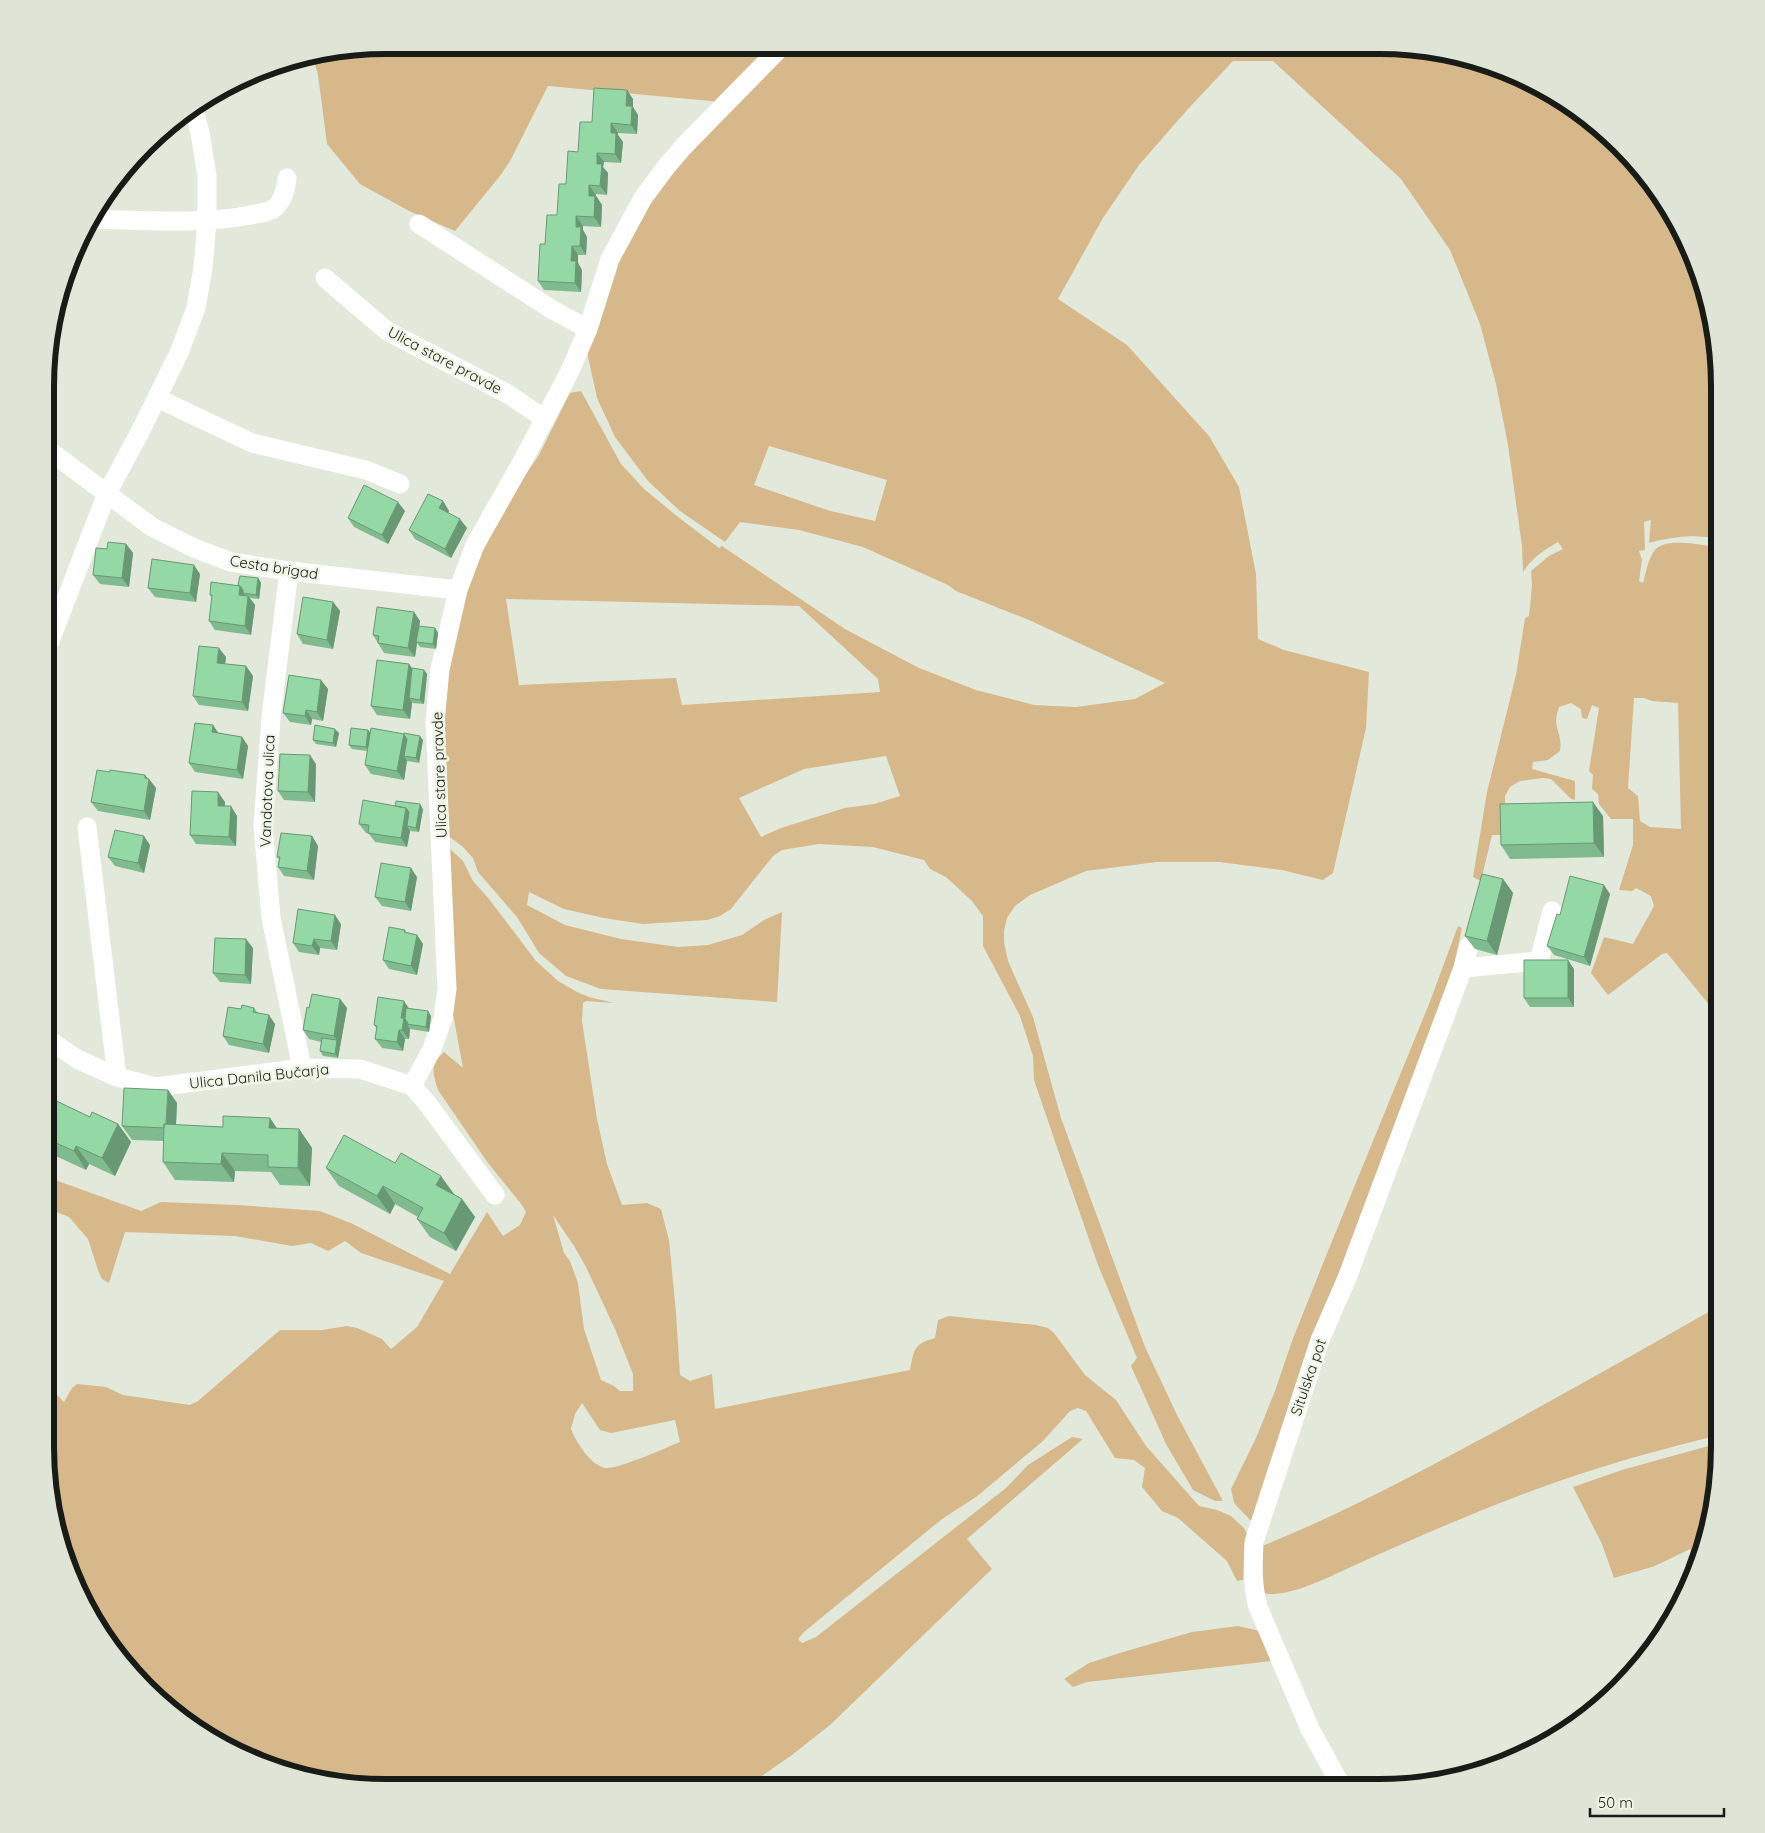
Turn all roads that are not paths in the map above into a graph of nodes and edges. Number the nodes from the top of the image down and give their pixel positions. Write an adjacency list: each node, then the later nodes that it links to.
1 (774, 54): 8 (street, Ulica stare pravde)
2 (195, 114): 5 (street)
3 (287, 178): 5 (street)
4 (98, 219): 5 (street)
5 (207, 221): 9 (street)
6 (419, 224): 8 (street)
7 (325, 278): 10 (street, Ulica stare pravde)
8 (588, 329): 10 (street, Ulica stare pravde)
9 (157, 398): 12 (street); 13 (street)
10 (545, 419): 15 (street, Ulica stare pravde)
11 (54, 454): 13 (street, Cesta brigad)
12 (400, 484)
13 (107, 493): 14 (street, Cesta brigad); 16 (street)
14 (289, 571): 15 (street, Cesta brigad); 22 (street, Vandotova ulica)
15 (458, 590): 24 (street, Ulica stare pravde)
16 (54, 631)
17 (86, 827): 23 (street)
18 (1552, 911): 20 (street)
19 (1469, 946): 20 (street, Situlska pot)
20 (1463, 968): 26 (street, Situlska pot)
21 (54, 1042): 23 (street, Ulica Danila Bučarja)
22 (302, 1068): 23 (street, Ulica Danila Bučarja); 24 (street, Ulica Danila Bučarja)
23 (117, 1077)
24 (412, 1086): 25 (street)
25 (495, 1195)
26 (1338, 1779)

